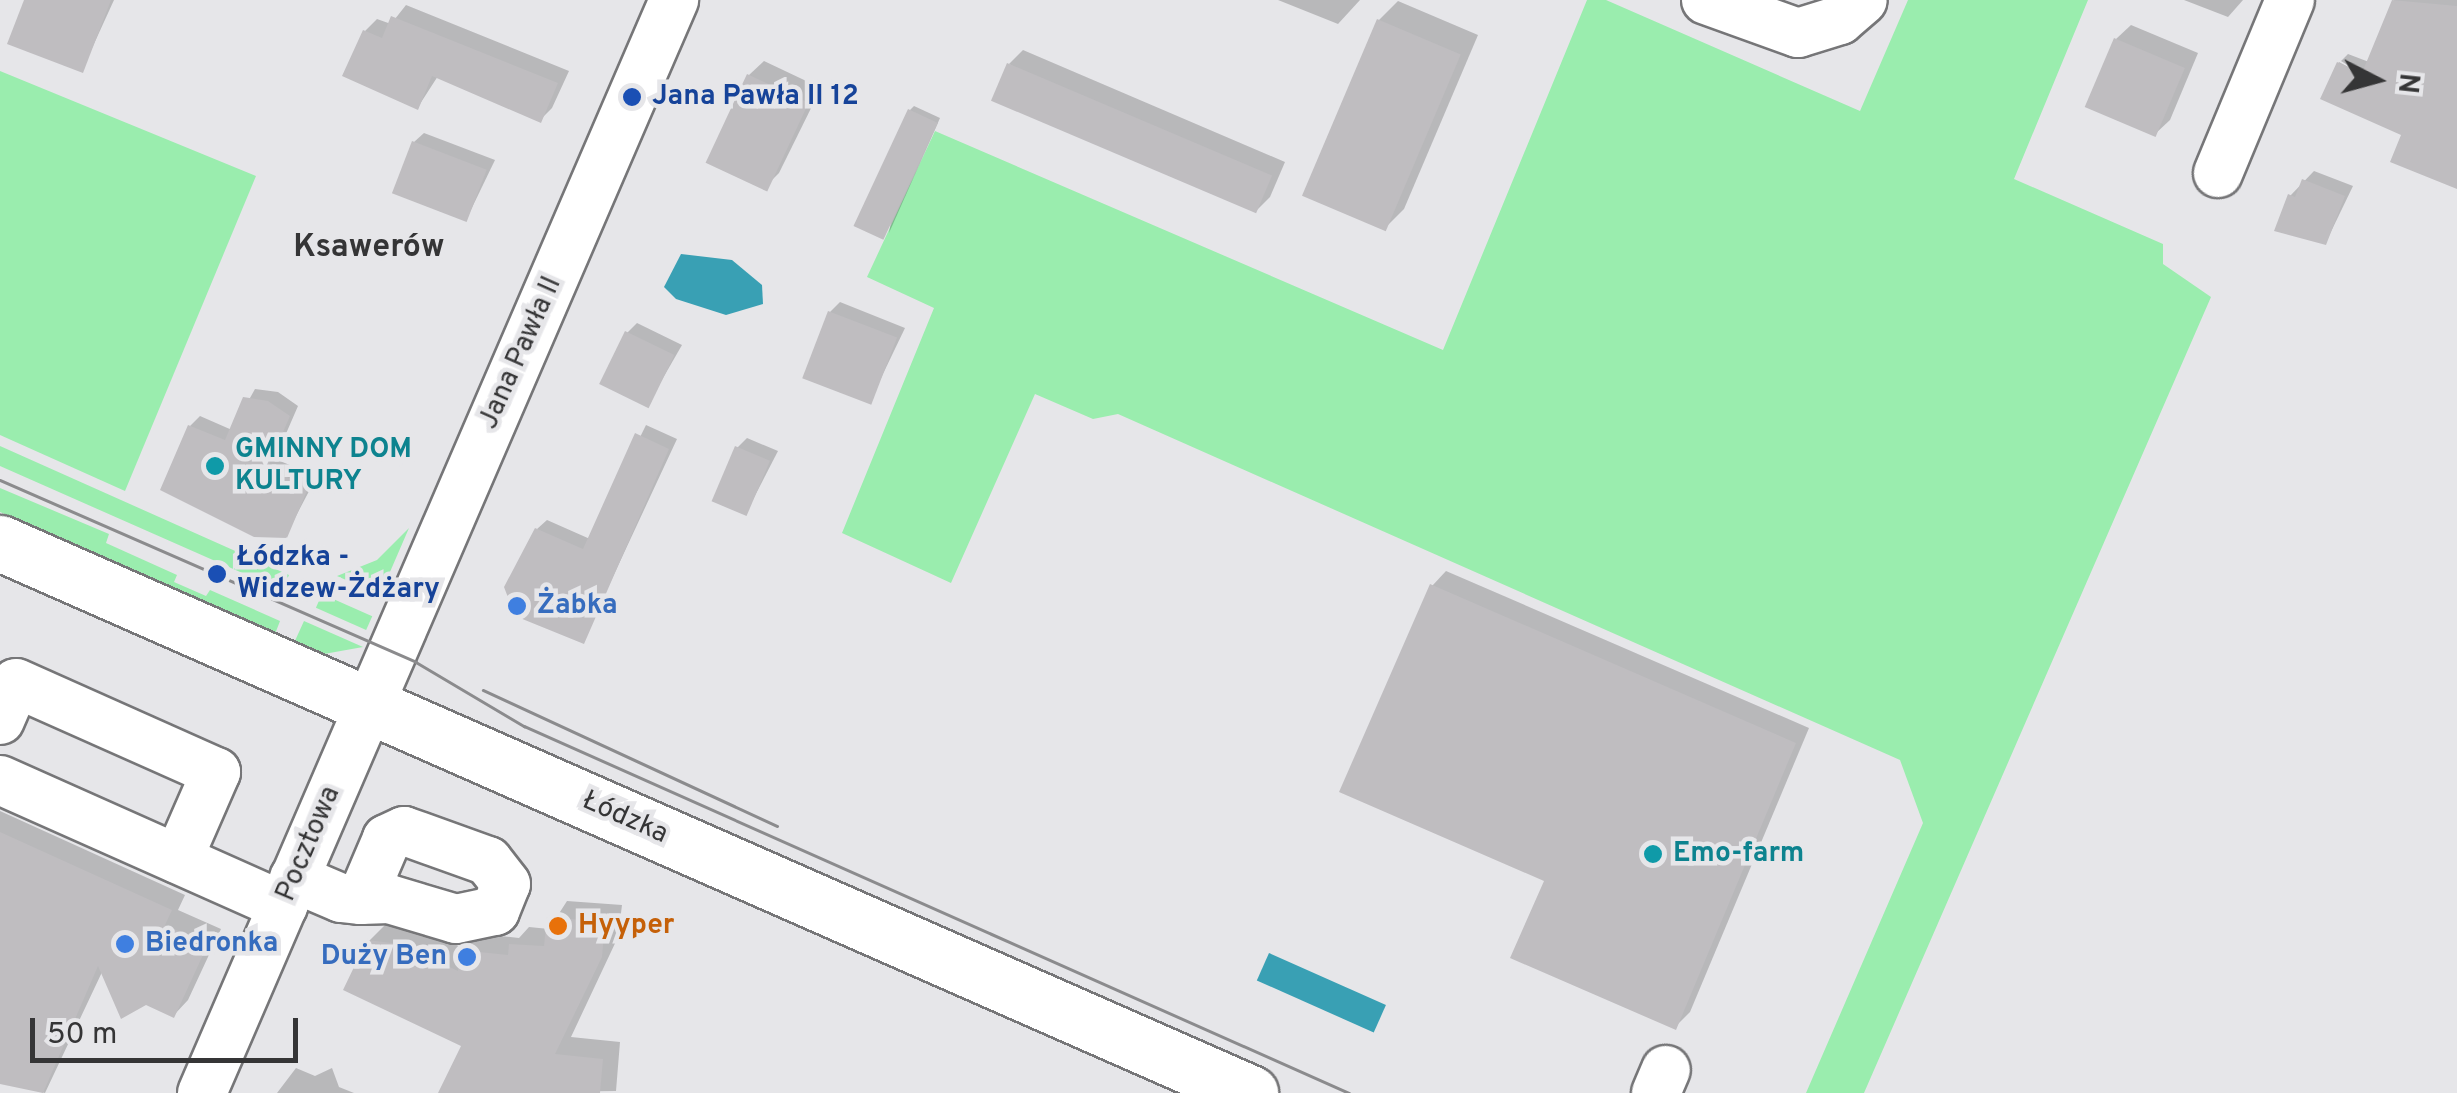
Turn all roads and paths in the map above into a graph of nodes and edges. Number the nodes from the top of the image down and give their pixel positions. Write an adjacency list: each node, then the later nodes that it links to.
1 (674, 0): 7 (street, Jana Pawła II)
2 (1706, 0): 3 (street)
3 (1863, 0)
4 (2290, 0): 5 (street)
5 (2218, 174)
6 (0, 543): 7 (main road, Łódzka)
7 (368, 705): 11 (street, Pocztowa); 14 (main road, Łódzka)
8 (0, 720): 10 (street)
9 (0, 780): 10 (street)
10 (178, 859): 11 (street)
11 (288, 892): 12 (street); 13 (street, Pocztowa)
12 (361, 900)
13 (202, 1093)
14 (1250, 1093)

